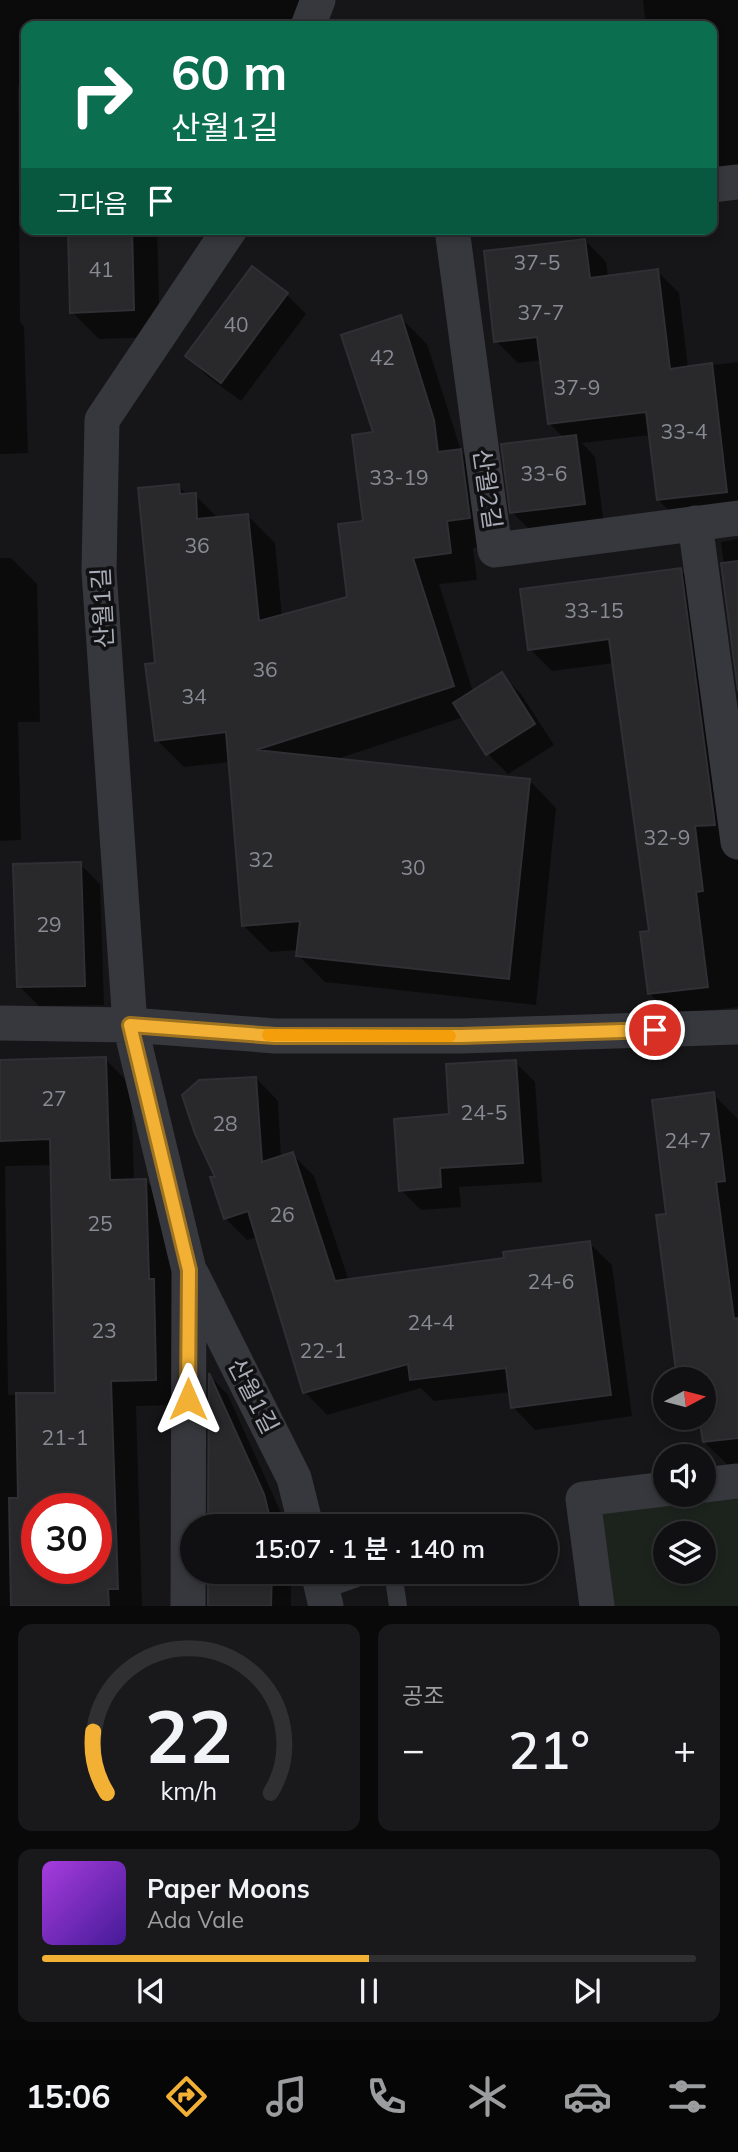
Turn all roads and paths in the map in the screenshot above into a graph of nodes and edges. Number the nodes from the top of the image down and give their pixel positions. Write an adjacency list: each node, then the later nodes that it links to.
1 (318, 0): 2 (street)
2 (310, 21)
3 (738, 182): 4 (street)
4 (717, 184)
5 (226, 235): 11 (street, 산월1길)
6 (453, 235): 8 (street, 산월2길)
7 (738, 518): 8 (street, 산월2길)
8 (695, 523): 9 (street)
9 (738, 842)
10 (0, 1023): 11 (street)
11 (130, 1025): 12 (street); 13 (street, 산월1길)
12 (738, 1027)
13 (189, 1270): 17 (street, 산월1길); 19 (street, 산월1길)
14 (738, 1481): 15 (street)
15 (716, 1484)
16 (653, 1490): 21 (street)
17 (303, 1514)
18 (395, 1584): 20 (lane)
19 (187, 1606)
20 (398, 1606)
21 (597, 1606)

